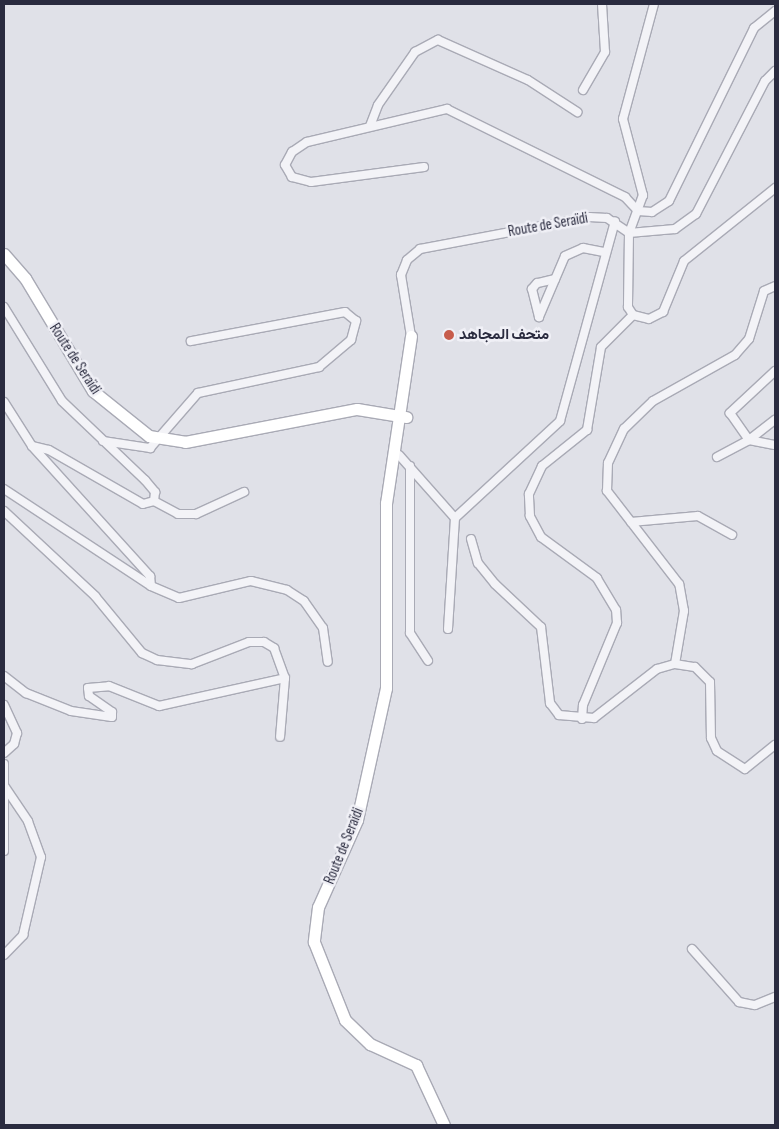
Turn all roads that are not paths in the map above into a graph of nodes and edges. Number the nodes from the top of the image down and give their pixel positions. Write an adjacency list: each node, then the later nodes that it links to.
1 (602, 4): 5 (street)
2 (654, 4): 10 (street)
3 (775, 11): 10 (street)
4 (775, 71): 12 (street)
5 (582, 90)
6 (577, 112): 7 (street)
7 (370, 126): 8 (street); 10 (street)
8 (424, 167)
9 (775, 188): 18 (street)
10 (638, 211): 12 (street)
11 (615, 221): 12 (street, Route de Seraïdi); 13 (street); 19 (street, Route de Seraïdi)
12 (629, 233): 18 (street)
13 (604, 252): 15 (street); 38 (street)
14 (4, 254): 25 (main road, Route de Seraïdi)
15 (555, 279): 15 (street)
16 (775, 286): 39 (street)
17 (4, 307): 27 (street)
18 (633, 315): 50 (street)
19 (411, 336): 23 (main road, Route de Seraïdi)
20 (191, 341): 25 (street)
21 (775, 371): 26 (street)
22 (4, 402): 29 (street)
23 (404, 414): 25 (main road, Route de Seraïdi); 30 (main road, Route de Seraïdi); 37 (main road, Route de Seraïdi)
24 (775, 420): 26 (street)
25 (158, 440): 27 (street)
26 (749, 440): 28 (street); 31 (street)
27 (103, 441): 35 (street)
28 (775, 445)
29 (32, 446): 35 (street); 42 (street)
30 (399, 455): 32 (street); 37 (main road, Route de Seraïdi)
31 (717, 457)
32 (410, 466): 38 (street); 44 (street)
33 (4, 489): 42 (street)
34 (244, 492): 35 (street)
35 (154, 501)
36 (4, 511): 48 (street)
37 (385, 514): 60 (main road, Route de Seraïdi)
38 (455, 518): 43 (street)
39 (631, 522): 40 (street); 46 (street)
40 (732, 535)
41 (471, 539): 50 (street)
42 (151, 586): 45 (street)
43 (448, 629)
44 (428, 660)
45 (328, 662)
46 (675, 664): 50 (street); 52 (street)
47 (4, 676): 48 (street)
48 (285, 678): 51 (street)
49 (4, 705): 53 (street)
50 (582, 719)
51 (280, 737)
52 (775, 745)
53 (4, 753)
54 (4, 764): 55 (street)
55 (5, 787): 56 (street); 58 (street)
56 (4, 851)
57 (692, 949): 59 (street)
58 (4, 955)
59 (775, 997)
60 (444, 1125)

